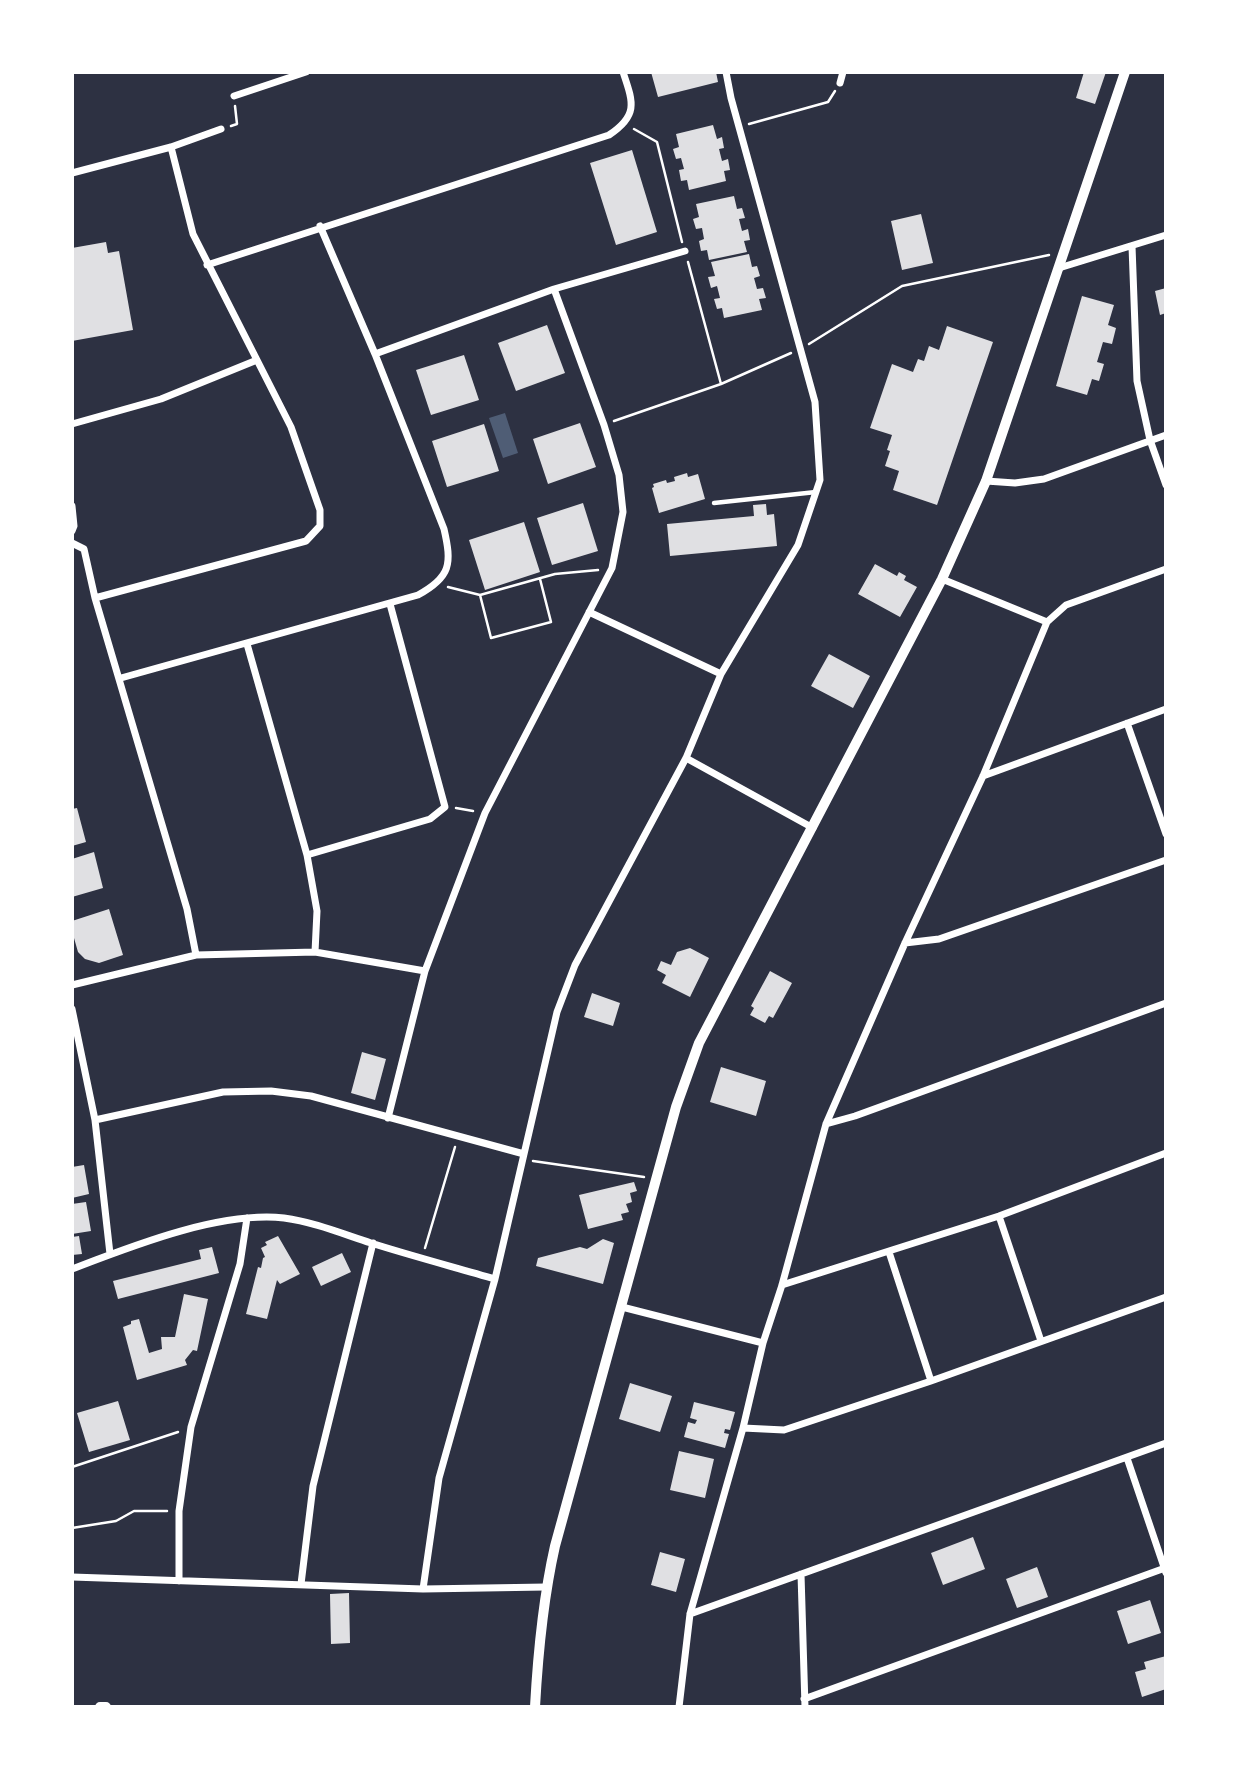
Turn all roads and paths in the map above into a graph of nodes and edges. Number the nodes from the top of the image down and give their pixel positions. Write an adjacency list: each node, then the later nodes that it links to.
1 (306, 72): 7 (street)
2 (623, 72): 12 (street)
3 (726, 72): 8 (street)
4 (843, 72): 6 (street)
5 (1125, 72): 16 (street)
6 (840, 83): 8 (path)
7 (234, 96): 9 (path)
8 (739, 127): 20 (street)
9 (221, 129): 10 (street)
10 (171, 147): 11 (street); 17 (street)
11 (72, 173)
12 (320, 226): 17 (street); 21 (street)
13 (1166, 235): 14 (street)
14 (1132, 246): 18 (street); 26 (street)
15 (685, 251): 19 (street)
16 (1065, 251): 18 (street); 20 (path)
17 (207, 265): 22 (street)
18 (1059, 268): 27 (street)
19 (554, 289): 21 (street); 24 (street)
20 (799, 350): 24 (path); 29 (street)
21 (375, 354): 38 (street)
22 (257, 360): 23 (street); 40 (street)
23 (72, 424)
24 (604, 425): 34 (street)
25 (1166, 435): 26 (street)
26 (1150, 440): 27 (street); 28 (street)
27 (986, 481): 37 (street)
28 (1166, 485)
29 (816, 492): 30 (lane); 45 (street)
30 (714, 503)
31 (72, 506): 32 (street)
32 (72, 531)
33 (72, 542): 40 (street)
34 (612, 568): 36 (path); 42 (street)
35 (1166, 569): 43 (street)
36 (540, 579): 39 (path); 39 (path)
37 (942, 579): 43 (street); 53 (street)
38 (437, 584): 39 (path); 41 (street)
39 (480, 595)
40 (95, 598): 46 (street)
41 (390, 604): 44 (street); 51 (street)
42 (589, 612): 45 (street); 52 (street)
43 (1047, 622): 50 (street)
44 (247, 643): 46 (street); 55 (street)
45 (722, 674): 49 (street)
46 (121, 678): 59 (street)
47 (1166, 709): 48 (street)
48 (1127, 723): 50 (street); 54 (street)
49 (685, 758): 53 (street); 70 (street)
50 (983, 776): 57 (street)
51 (445, 807): 52 (path); 55 (street)
52 (485, 813): 60 (street)
53 (813, 828): 71 (street)
54 (1166, 834)
55 (307, 855): 58 (street)
56 (1166, 860): 57 (street)
57 (905, 943): 67 (street)
58 (314, 952): 59 (street); 60 (street)
59 (196, 955): 61 (street)
60 (425, 971): 65 (street)
61 (72, 985)
62 (1166, 1003): 67 (street)
63 (72, 1009): 64 (street)
64 (76, 1041): 66 (street)
65 (388, 1118): 66 (street); 68 (street)
66 (95, 1120): 76 (street)
67 (826, 1124): 80 (street)
68 (458, 1137): 70 (street); 77 (path)
69 (1166, 1153): 72 (street)
70 (524, 1157): 71 (path); 79 (street)
71 (656, 1179): 82 (street)
72 (999, 1216): 75 (street); 83 (street)
73 (247, 1218): 74 (street); 76 (street); 86 (street)
74 (373, 1244): 77 (street); 97 (street)
75 (889, 1252): 80 (street); 85 (street)
76 (110, 1254): 78 (street)
77 (422, 1258): 79 (street)
78 (72, 1269)
79 (495, 1279): 99 (street)
80 (782, 1285): 84 (street)
81 (1166, 1297): 83 (street)
82 (622, 1307): 84 (street); 98 (street)
83 (1041, 1341): 85 (street)
84 (762, 1343): 87 (street)
85 (932, 1381): 87 (street)
86 (191, 1427): 90 (path); 91 (street)
87 (743, 1429): 100 (street)
88 (1166, 1443): 89 (street)
89 (1127, 1458): 93 (street); 94 (street)
90 (72, 1467)
91 (178, 1511): 92 (path); 96 (street)
92 (72, 1528)
93 (1165, 1571): 101 (street)
94 (801, 1574): 100 (street); 101 (street)
95 (72, 1577): 96 (street)
96 (179, 1581): 97 (street)
97 (301, 1584): 99 (street)
98 (546, 1587): 99 (street); 104 (street)
99 (423, 1588)
100 (690, 1614): 105 (street)
101 (805, 1703)
102 (100, 1707): 103 (street)
103 (106, 1707)
104 (535, 1707)
105 (679, 1707)

